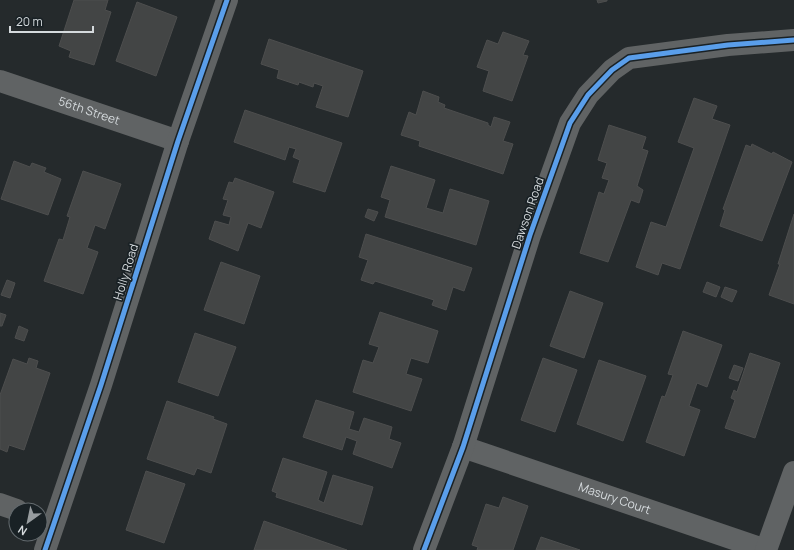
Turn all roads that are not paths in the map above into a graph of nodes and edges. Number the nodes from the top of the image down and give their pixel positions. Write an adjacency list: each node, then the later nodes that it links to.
1 (227, 0): 4 (street, Holly Road)
2 (794, 40): 5 (street, Dawson Road)
3 (0, 81): 4 (street, 56th Street)
4 (178, 141): 7 (street, Holly Road)
5 (463, 446): 8 (street, Dawson Road); 9 (street, Masury Court)
6 (794, 472): 9 (street)
7 (48, 518)
8 (424, 550)
9 (766, 550)

